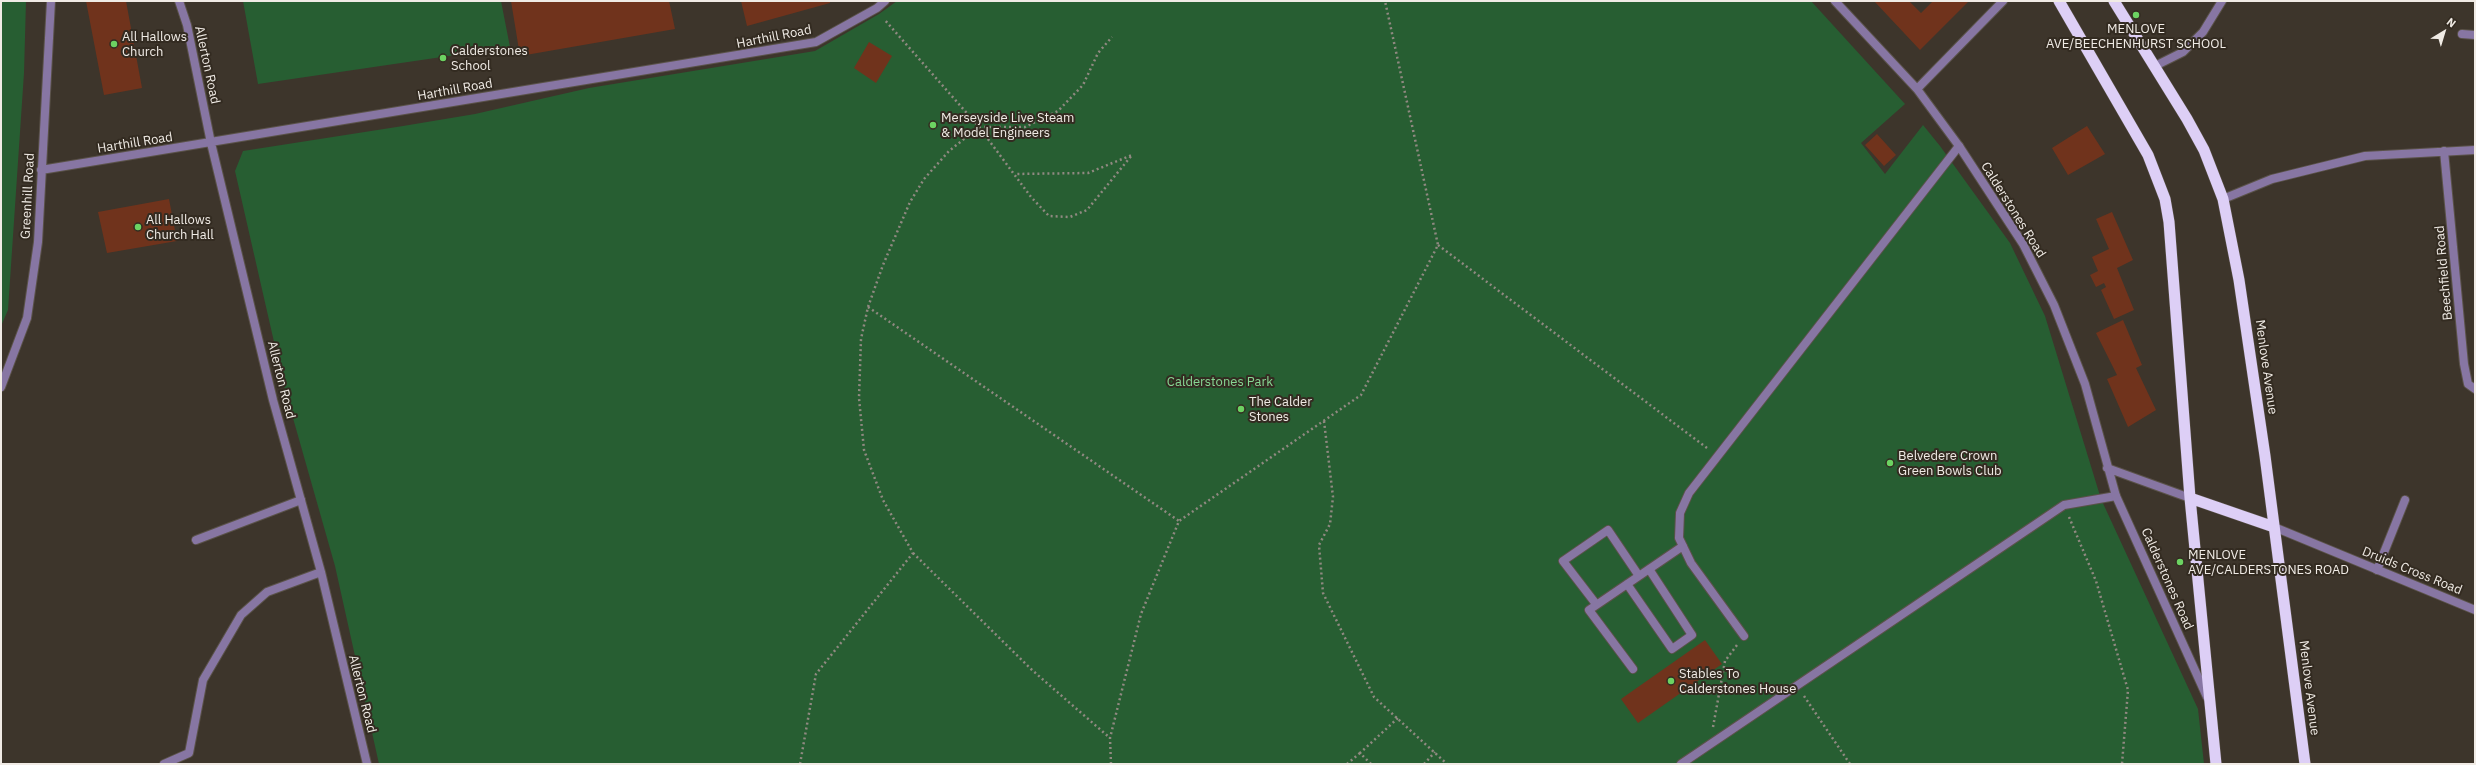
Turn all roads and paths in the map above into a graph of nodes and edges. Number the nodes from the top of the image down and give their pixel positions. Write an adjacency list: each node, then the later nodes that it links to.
1 (51, 1): 21 (street, Greenhill Road)
2 (179, 1): 17 (street, Allerton Road)
3 (885, 1): 10 (street, Harthill Road)
4 (1385, 1): 24 (path)
5 (1835, 1): 15 (street, Calderstones Road)
6 (2004, 1): 15 (street)
7 (2059, 1): 32 (highway)
8 (2114, 1): 14 (highway, Menlove Avenue)
9 (2222, 1): 14 (street)
10 (877, 8): 16 (path); 17 (street, Harthill Road)
11 (2462, 34): 12 (street)
12 (2475, 35)
13 (1112, 38): 16 (path)
14 (2155, 66): 23 (highway, Menlove Avenue)
15 (1917, 89): 18 (street, Calderstones Road)
16 (979, 128): 22 (path); 25 (path)
17 (211, 143): 21 (street, Harthill Road); 33 (street, Allerton Road)
18 (1959, 146): 29 (street); 30 (street, Calderstones Road)
19 (2475, 150): 20 (street)
20 (2444, 151): 23 (street); 27 (street, Beechfield Road)
21 (41, 170): 26 (street, Greenhill Road)
22 (1015, 174): 22 (path)
23 (2223, 199): 37 (highway, Menlove Avenue)
24 (1438, 245): 28 (path); 29 (path)
25 (868, 307): 36 (path); 40 (path)
26 (1, 387)
27 (2475, 390)
28 (1324, 421): 36 (path); 52 (path)
29 (1718, 456): 39 (street)
30 (2108, 468): 31 (street, Calderstones Road); 32 (street)
31 (2116, 496): 35 (street); 51 (street, Calderstones Road)
32 (2190, 498): 37 (highway); 51 (highway)
33 (301, 500): 38 (street); 43 (street, Allerton Road)
34 (2405, 500): 42 (street)
35 (2064, 505): 50 (street); 67 (path)
36 (1179, 521): 53 (path)
37 (2274, 527): 42 (street, Druids Cross Road); 69 (highway, Menlove Avenue)
38 (196, 540)
39 (1683, 546): 41 (street); 48 (street)
40 (913, 553): 53 (path); 59 (path)
41 (1649, 570): 44 (street); 45 (street)
42 (2377, 570): 47 (street, Druids Cross Road)
43 (321, 572): 57 (street); 58 (street, Allerton Road)
44 (1638, 576): 45 (street); 46 (street)
45 (1627, 584): 46 (street)
46 (1596, 604): 49 (street)
47 (2475, 610)
48 (1744, 636): 54 (path)
49 (1633, 669)
50 (1797, 685): 54 (street); 66 (path)
51 (2208, 700): 68 (highway)
52 (1398, 718): 55 (path); 56 (path)
53 (1110, 738): 60 (path)
54 (1710, 744): 65 (street)
55 (1435, 752): 63 (path); 64 (path)
56 (1360, 753): 61 (path); 62 (path)
57 (164, 764)
58 (367, 764)
59 (800, 764)
60 (1112, 764)
61 (1347, 764)
62 (1371, 764)
63 (1424, 764)
64 (1447, 764)
65 (1681, 764)
66 (1850, 764)
67 (2122, 764)
68 (2216, 764)
69 (2305, 764)

